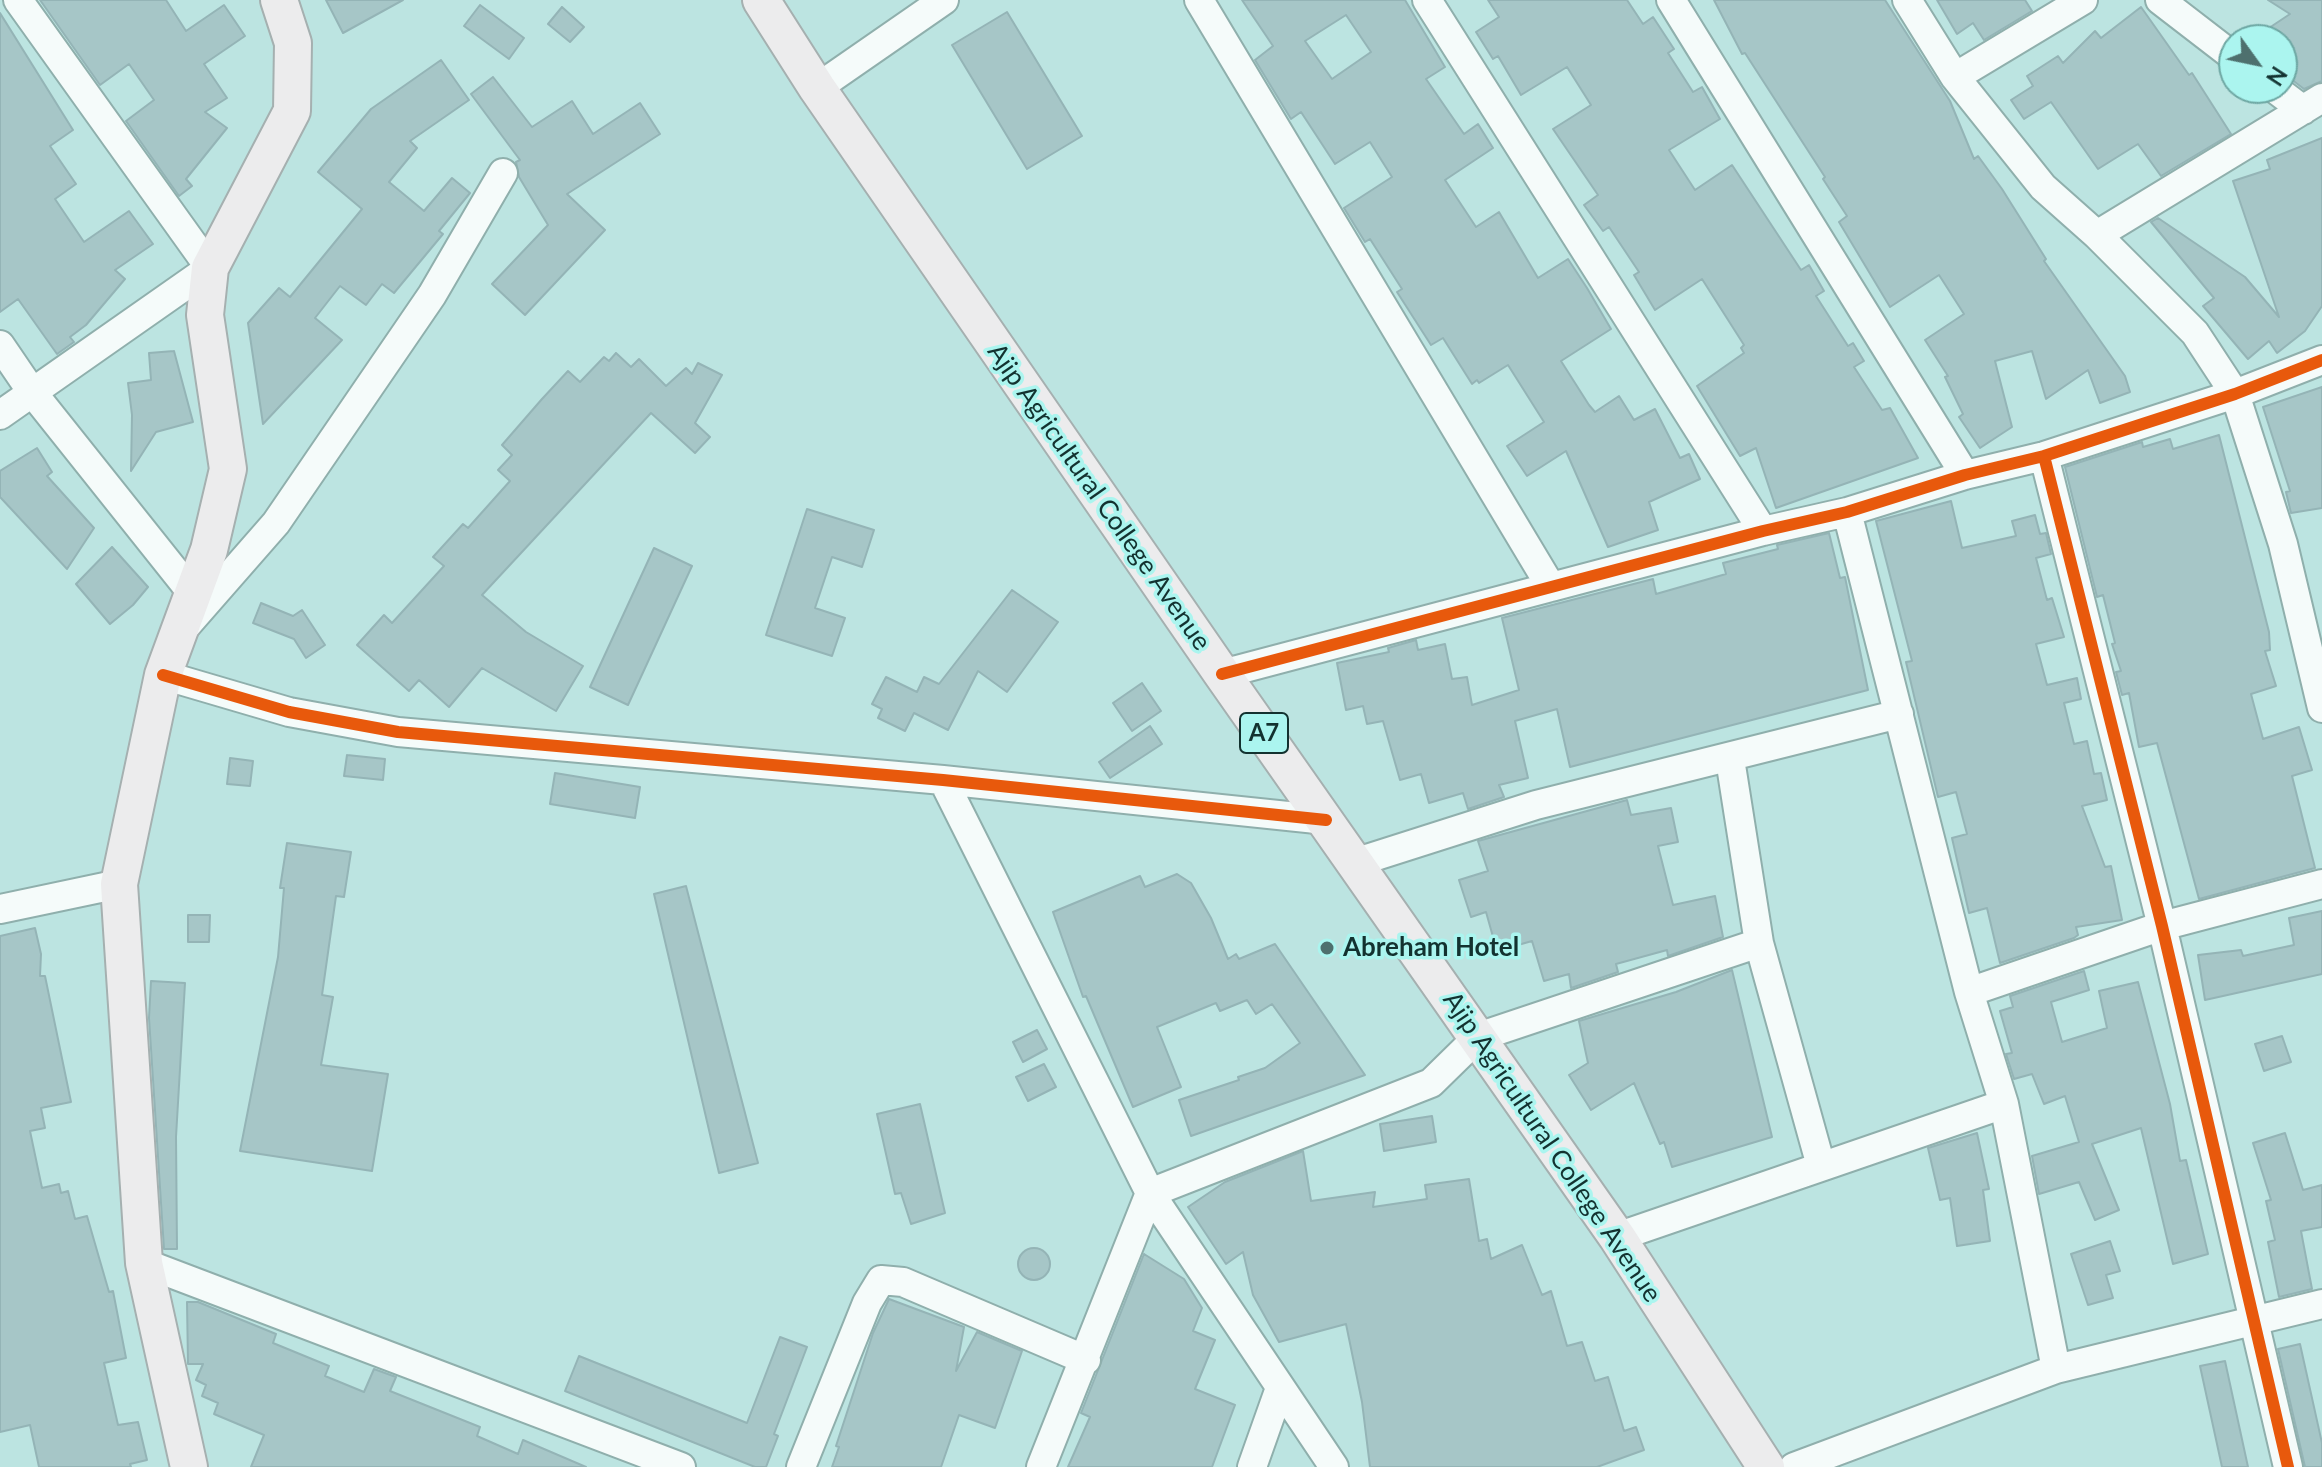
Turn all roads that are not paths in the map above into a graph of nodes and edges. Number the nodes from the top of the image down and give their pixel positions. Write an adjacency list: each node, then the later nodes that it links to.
1 (18, 0): 17 (street)
2 (279, 0): 17 (main road)
3 (761, 0): 13 (main road, Ajip Agricultural College Avenue / A7)
4 (944, 0): 13 (street)
5 (1199, 0): 27 (street)
6 (1427, 0): 26 (street)
7 (1671, 0): 24 (street)
8 (1907, 0): 12 (street)
9 (2083, 0): 12 (street)
10 (2160, 0): 11 (street)
11 (2218, 45)
12 (1955, 77): 16 (street)
13 (817, 88): 30 (main road, Ajip Agricultural College Avenue / A7)
14 (2312, 104): 16 (street)
15 (503, 173): 29 (street)
16 (2097, 235): 21 (street)
17 (210, 268): 20 (street); 28 (main road)
18 (0, 345): 20 (street)
19 (2322, 360): 21 (street)
20 (32, 392): 22 (street); 28 (street)
21 (2235, 394): 23 (street); 32 (street)
22 (0, 415)
23 (2044, 456): 24 (street); 41 (street)
24 (1965, 475): 25 (street)
25 (1847, 512): 26 (street); 33 (street)
26 (1763, 531): 27 (street)
27 (1551, 587): 30 (street)
28 (193, 594): 29 (main road)
29 (178, 636): 31 (main road)
30 (1222, 674): 36 (main road, Ajip Agricultural College Avenue / A7)
31 (163, 675): 35 (street); 38 (main road)
32 (2322, 708)
33 (1899, 714): 34 (street); 43 (street)
34 (1730, 759): 37 (street); 42 (street)
35 (943, 780): 36 (street); 47 (street)
36 (1326, 820): 37 (main road, Ajip Agricultural College Avenue / A7)
37 (1354, 863): 44 (main road, Ajip Agricultural College Avenue / A7)
38 (119, 884): 40 (street); 49 (main road)
39 (2322, 884): 41 (street)
40 (0, 909)
41 (2162, 926): 43 (street); 51 (street)
42 (1759, 943): 44 (street); 46 (street)
43 (1969, 992): 45 (street)
44 (1478, 1037): 47 (street); 48 (main road, Ajip Agricultural College Avenue / A7)
45 (2004, 1104): 46 (street); 53 (street)
46 (1821, 1166): 48 (street)
47 (1150, 1193): 52 (street); 54 (street)
48 (1617, 1237): 61 (main road, Ajip Agricultural College Avenue / A7)
49 (144, 1263): 55 (main road); 56 (street)
50 (2322, 1304): 51 (street)
51 (2254, 1320): 53 (street); 63 (street)
52 (1086, 1360): 57 (street); 58 (street)
53 (2056, 1369): 62 (street)
54 (1280, 1388): 59 (street); 60 (street)
55 (189, 1467)
56 (681, 1467)
57 (801, 1467)
58 (1041, 1467)
59 (1252, 1467)
60 (1334, 1467)
61 (1766, 1467)
62 (1794, 1467)
63 (2288, 1467)

